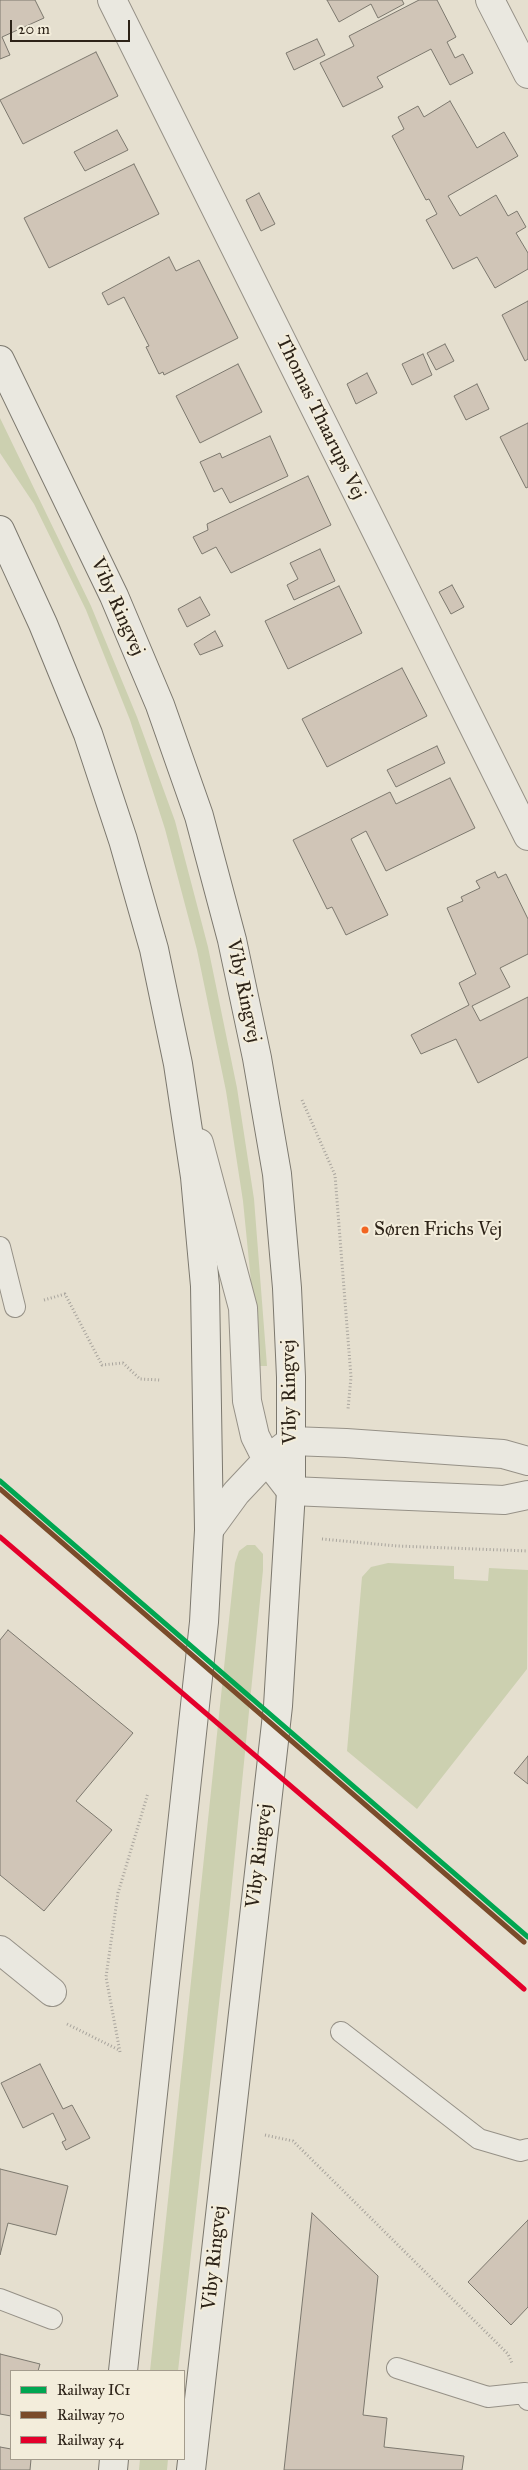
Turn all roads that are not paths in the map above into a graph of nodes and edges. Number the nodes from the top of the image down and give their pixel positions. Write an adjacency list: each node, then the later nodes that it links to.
1 (112, 0): 6 (main road, Thomas Thaarups Vej)
2 (490, 0): 3 (main road)
3 (528, 74)
4 (0, 360): 10 (main road, Viby Ringvej)
5 (0, 530): 7 (main road)
6 (528, 836)
7 (178, 1064): 11 (main road); 15 (main road)
8 (0, 1246): 9 (lane)
9 (14, 1307)
10 (291, 1441): 11 (main road); 12 (main road); 13 (main road, Viby Ringvej)
11 (267, 1460): 13 (main road); 15 (main road)
12 (528, 1461)
13 (291, 1491): 14 (main road); 25 (main road, Viby Ringvej)
14 (528, 1496)
15 (209, 1530): 23 (main road)
16 (0, 1950): 17 (main road)
17 (52, 1992)
18 (341, 2032): 19 (lane)
19 (528, 2149)
20 (0, 2299): 21 (lane)
21 (52, 2320)
22 (398, 2368): 24 (lane)
23 (124, 2370)
24 (526, 2396)
25 (191, 2470)

